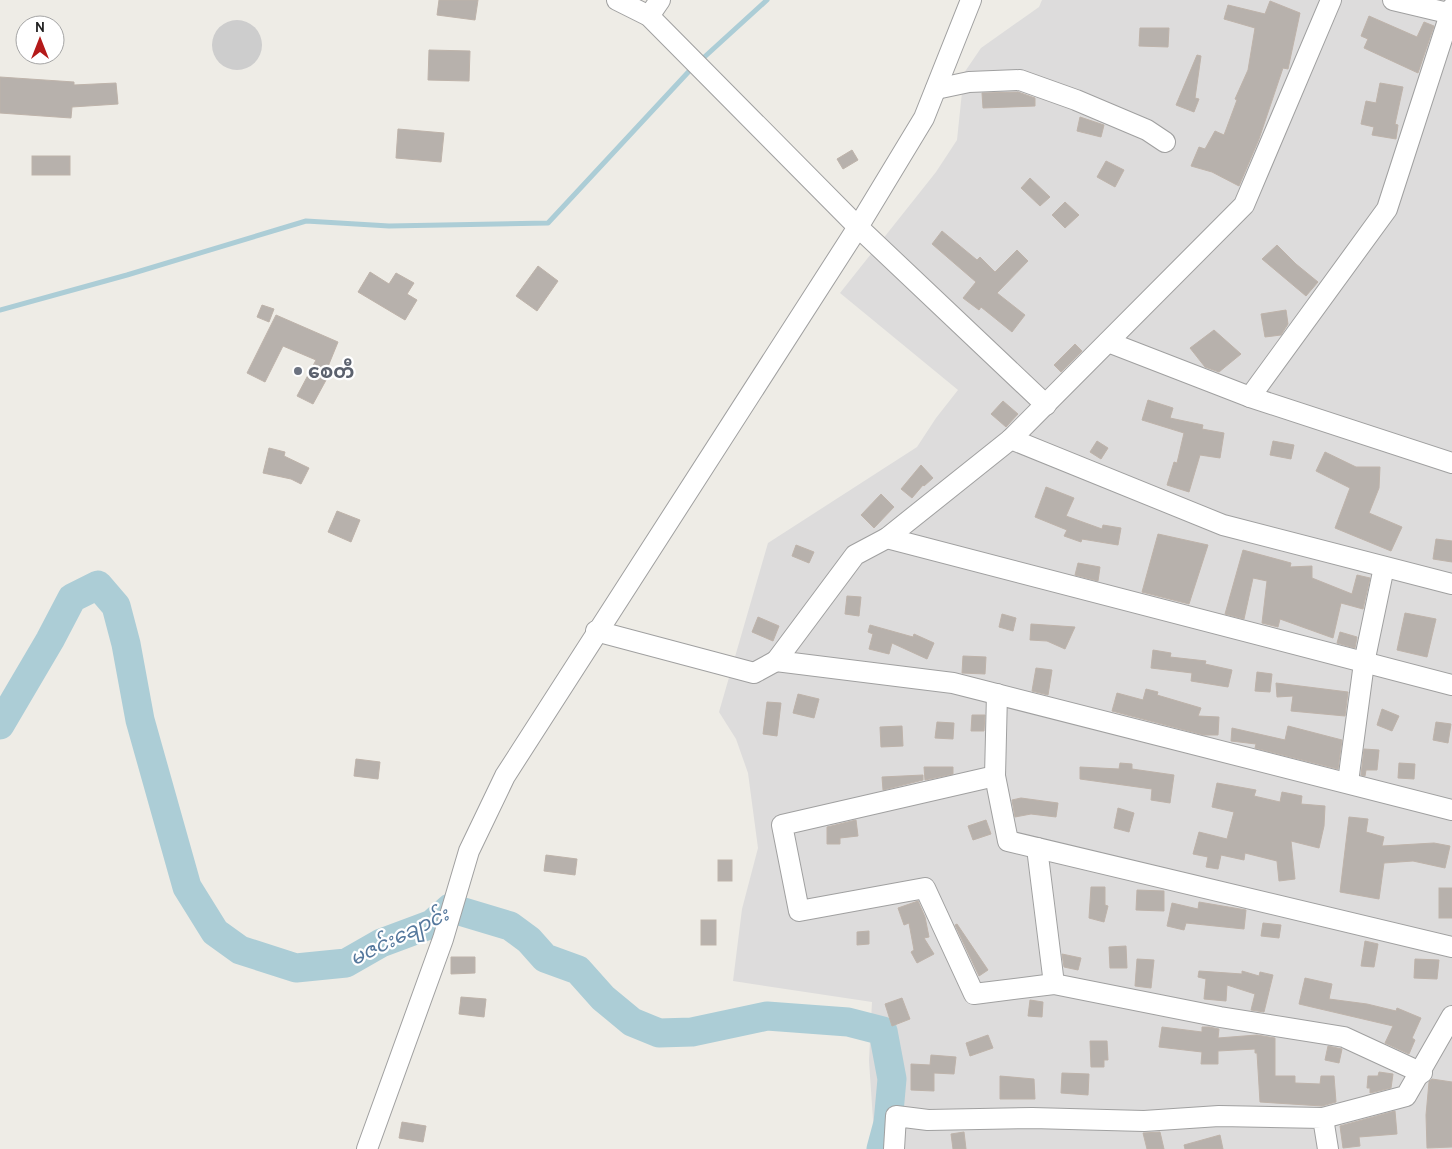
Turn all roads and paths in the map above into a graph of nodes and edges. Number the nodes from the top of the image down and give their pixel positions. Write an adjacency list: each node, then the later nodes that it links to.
1 (617, 0): 5 (street)
2 (971, 0): 7 (street)
3 (1331, 0): 10 (street)
4 (1393, 0): 6 (street)
5 (654, 8): 9 (street)
6 (1451, 12): 11 (street)
7 (936, 90): 8 (street); 9 (street)
8 (1165, 142)
9 (858, 228): 12 (street); 18 (street)
10 (1108, 342): 11 (street); 12 (street)
11 (1250, 397): 14 (street)
12 (1046, 405): 13 (street)
13 (1011, 439): 15 (street); 16 (street)
14 (1452, 463)
15 (887, 538): 19 (street); 20 (street)
16 (1384, 568): 17 (street); 20 (street)
17 (1452, 584)
18 (596, 631): 19 (street); 32 (street)
19 (776, 661): 22 (street)
20 (1364, 663): 21 (street); 24 (street)
21 (1452, 685)
22 (997, 694): 23 (street); 24 (street)
23 (995, 776): 26 (street); 28 (street)
24 (1348, 782): 25 (street)
25 (1452, 810)
26 (1037, 848): 27 (street); 28 (street)
27 (1452, 947)
28 (1054, 984): 30 (street)
29 (1452, 1016): 30 (street)
30 (1422, 1072): 31 (street)
31 (1323, 1118): 33 (street); 34 (street)
32 (367, 1149)
33 (894, 1149)
34 (1328, 1149)

